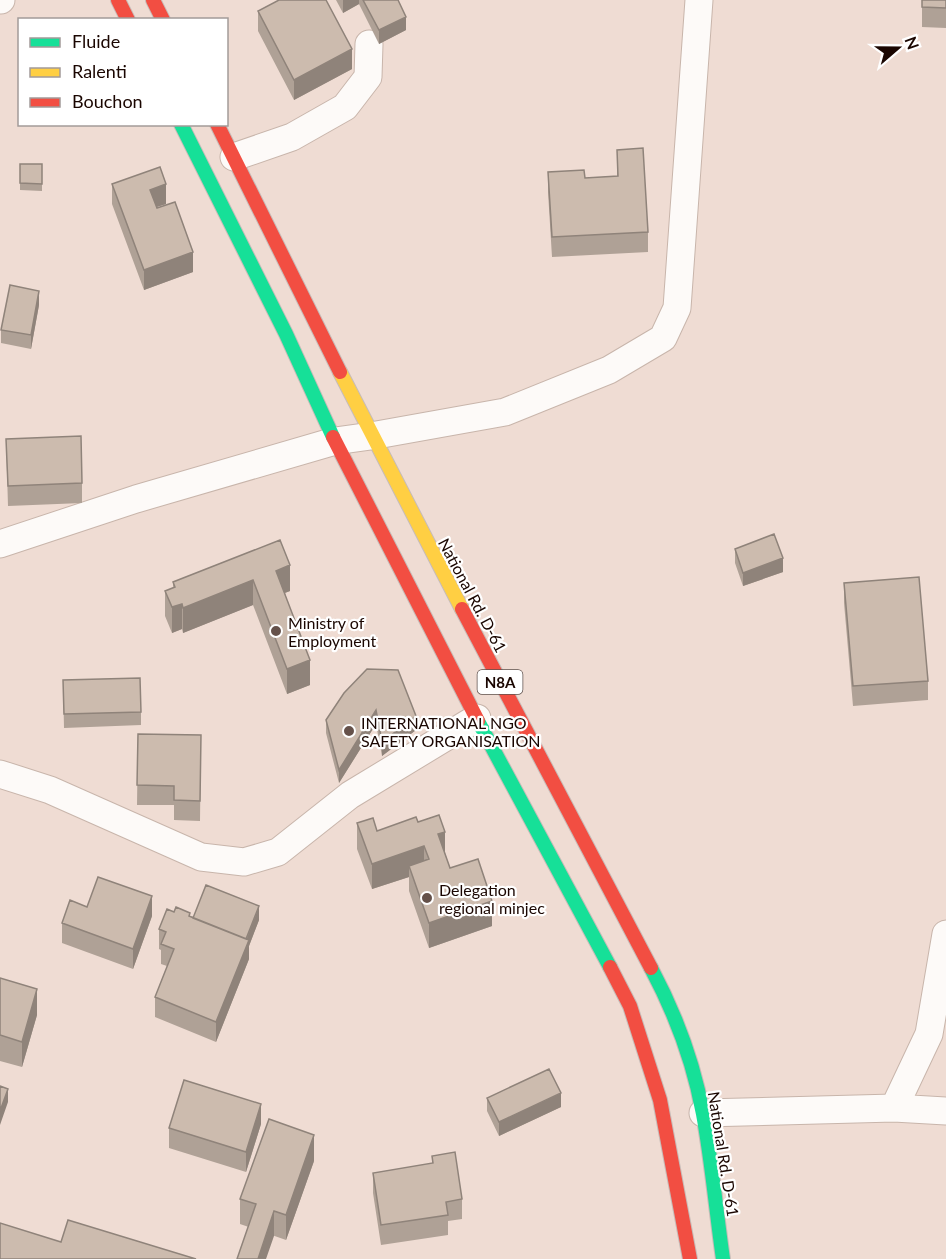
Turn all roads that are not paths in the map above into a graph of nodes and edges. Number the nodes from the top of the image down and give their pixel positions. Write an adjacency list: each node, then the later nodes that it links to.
1 (118, 0): 4 (highway)
2 (153, 0): 5 (highway)
3 (699, 0): 10 (street)
4 (127, 18)
5 (162, 18)
6 (369, 44): 9 (street)
7 (182, 126): 11 (highway, N8A)
8 (218, 126): 9 (highway, National Rd. D-61 / N8A)
9 (234, 157): 10 (highway, National Rd. D-61 / N8A)
10 (371, 436): 11 (street); 18 (highway, National Rd. D-61 / N8A)
11 (335, 441): 12 (street); 13 (highway, N8A)
12 (0, 544)
13 (477, 718): 14 (street); 19 (highway, N8A)
14 (0, 774)
15 (946, 934): 16 (street)
16 (894, 1108): 17 (street); 18 (street)
17 (946, 1112)
18 (703, 1113): 20 (highway, National Rd. D-61 / N8A)
19 (690, 1259)
20 (723, 1259)

